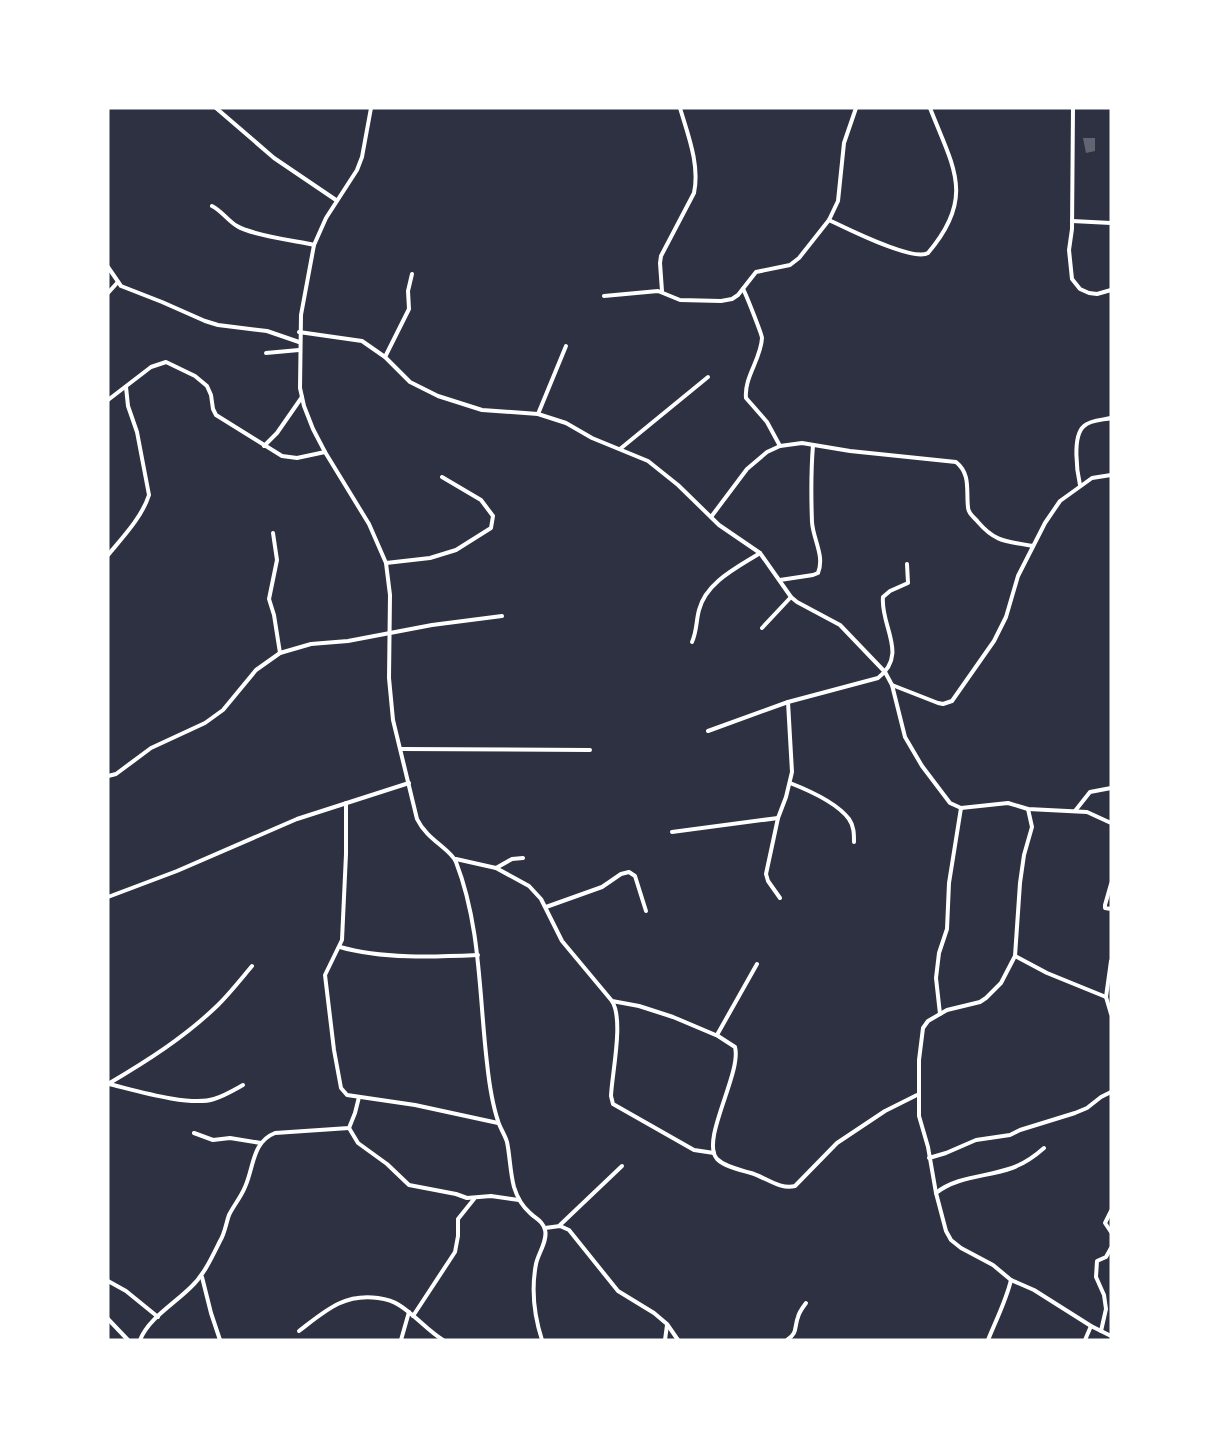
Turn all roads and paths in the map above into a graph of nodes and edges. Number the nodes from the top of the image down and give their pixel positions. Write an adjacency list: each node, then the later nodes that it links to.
1 (216, 108): 7 (street)
2 (370, 108): 7 (street)
3 (680, 108): 18 (street)
4 (856, 108): 9 (street)
5 (930, 108): 9 (street)
6 (1073, 108): 10 (street)
7 (336, 200): 12 (street)
8 (212, 206): 12 (street)
9 (829, 220): 16 (street)
10 (1072, 221): 11 (street); 17 (street)
11 (1111, 223)
12 (314, 245): 21 (street)
13 (108, 267): 15 (street)
14 (412, 274): 26 (street)
15 (117, 283): 19 (street); 22 (street)
16 (743, 289): 18 (street); 35 (street)
17 (1111, 290)
18 (662, 291): 20 (street)
19 (108, 293)
20 (604, 296)
21 (299, 332): 22 (street); 26 (street)
22 (299, 342): 24 (street)
23 (566, 346): 31 (street)
24 (299, 350): 25 (street); 29 (street)
25 (266, 353)
26 (385, 357): 31 (street)
27 (708, 377): 36 (street)
28 (126, 387): 30 (street); 34 (street); 45 (street)
29 (302, 397): 34 (street); 37 (street)
30 (108, 400)
31 (538, 414): 36 (street)
32 (1111, 418): 40 (street)
33 (813, 445): 35 (street); 43 (street); 48 (street)
34 (264, 446): 37 (street)
35 (780, 446): 41 (street)
36 (621, 449): 41 (street)
37 (325, 452): 46 (street)
38 (1111, 475): 40 (street)
39 (442, 477): 46 (street)
40 (1080, 485): 43 (street)
41 (711, 518): 44 (street)
42 (273, 533): 54 (street)
43 (1033, 546): 56 (street)
44 (760, 553): 48 (street); 53 (street)
45 (108, 555)
46 (386, 562): 52 (street)
47 (907, 564): 55 (street)
48 (780, 580): 49 (street)
49 (791, 597): 51 (street); 55 (street)
50 (502, 616): 52 (street)
51 (762, 628)
52 (388, 633): 54 (street); 59 (street)
53 (692, 642)
54 (280, 653): 61 (street)
55 (885, 672): 56 (street); 57 (street)
56 (892, 685): 66 (street)
57 (788, 702): 58 (street); 63 (street)
58 (708, 731)
59 (401, 749): 60 (street); 62 (street)
60 (590, 750)
61 (108, 776)
62 (409, 783): 65 (street); 73 (street)
63 (790, 783): 69 (street); 72 (street)
64 (1111, 788): 68 (street)
65 (346, 803): 77 (street); 82 (street)
66 (961, 808): 67 (street); 91 (street)
67 (1028, 810): 68 (street); 84 (street)
68 (1075, 811): 70 (street)
69 (778, 818): 71 (street); 78 (street)
70 (1111, 823)
71 (672, 832)
72 (854, 842)
73 (455, 858): 75 (street); 83 (street)
74 (523, 858): 75 (street)
75 (496, 868): 79 (street)
76 (1111, 884): 80 (street)
77 (108, 897)
78 (780, 898)
79 (546, 908): 81 (street); 90 (street)
80 (1111, 909)
81 (646, 911)
82 (340, 948): 83 (street); 98 (street)
83 (478, 955): 99 (street)
84 (1015, 956): 89 (street); 91 (street)
85 (1111, 961): 88 (street)
86 (757, 964): 93 (street)
87 (252, 966): 94 (street)
88 (1110, 976): 89 (street)
89 (1106, 997): 92 (street)
90 (612, 1001): 93 (street); 104 (street)
91 (940, 1014): 97 (street)
92 (1111, 1014)
93 (717, 1035): 104 (street)
94 (108, 1084): 95 (street)
95 (243, 1085)
96 (1111, 1092): 105 (street)
97 (917, 1095): 104 (street); 105 (street)
98 (359, 1097): 99 (street); 100 (street)
99 (498, 1123): 109 (street)
100 (349, 1128): 102 (street); 108 (street)
101 (194, 1133): 102 (street)
102 (261, 1143): 115 (street)
103 (1044, 1148): 107 (street)
104 (714, 1153)
105 (929, 1158): 107 (street)
106 (622, 1166): 111 (street)
107 (936, 1193): 116 (street)
108 (474, 1198): 109 (street); 120 (street)
109 (519, 1200): 112 (street)
110 (1111, 1211): 113 (street)
111 (560, 1226): 112 (street); 123 (street)
112 (545, 1228): 133 (street)
113 (1111, 1232)
114 (1111, 1248): 126 (street)
115 (201, 1276): 121 (street); 130 (street)
116 (1011, 1280): 124 (street); 137 (street)
117 (108, 1281): 121 (street)
118 (806, 1303): 136 (street)
119 (409, 1312): 120 (street); 125 (street); 131 (street)
120 (413, 1316): 132 (street)
121 (158, 1317): 129 (street)
122 (108, 1319): 128 (street)
123 (667, 1324): 134 (street); 135 (street)
124 (1091, 1326): 126 (street); 138 (street)
125 (299, 1330)
126 (1101, 1331): 127 (street)
127 (1111, 1336)
128 (128, 1340)
129 (140, 1340)
130 (220, 1340)
131 (401, 1340)
132 (443, 1340)
133 (542, 1340)
134 (665, 1340)
135 (678, 1340)
136 (787, 1340)
137 (988, 1340)
138 (1085, 1340)

